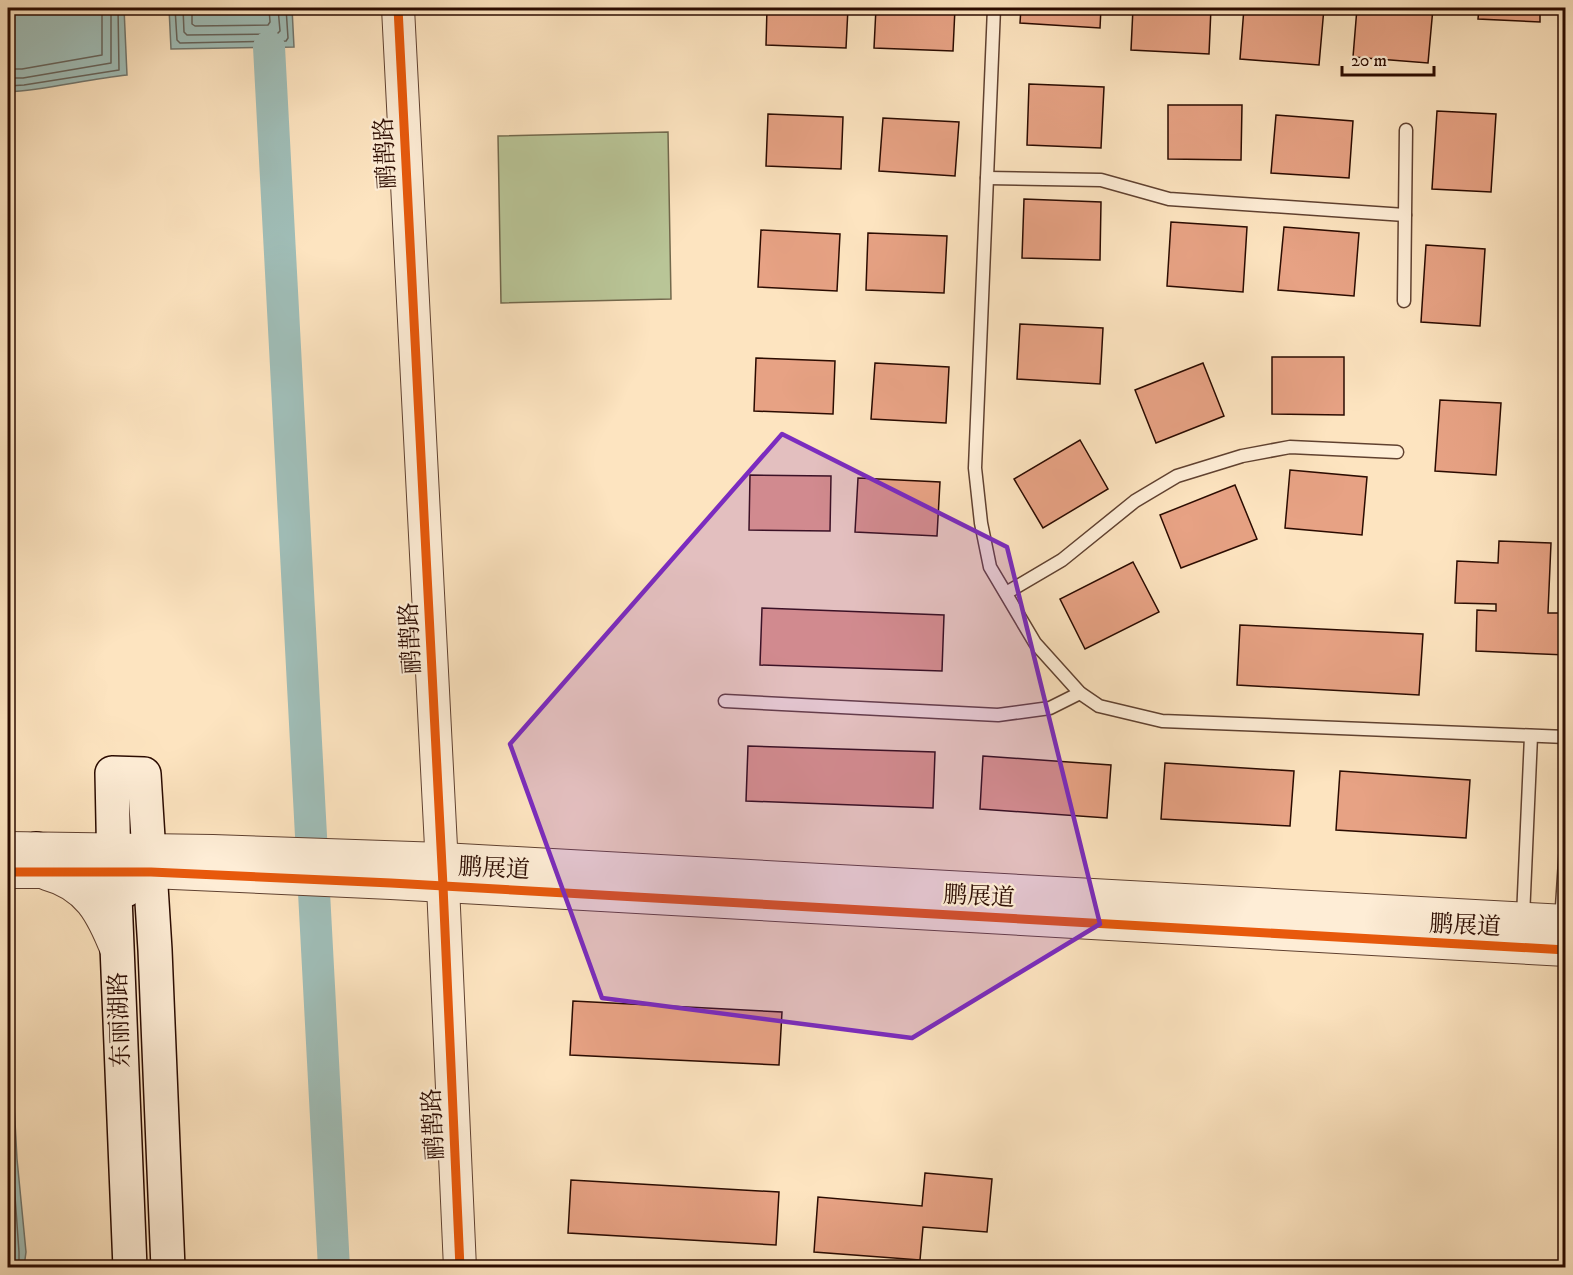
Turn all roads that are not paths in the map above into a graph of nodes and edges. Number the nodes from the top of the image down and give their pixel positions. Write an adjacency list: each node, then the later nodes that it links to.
1 (398, 8): 17 (street, 鹂鹊路)
2 (994, 8): 4 (lane)
3 (1406, 130): 5 (lane)
4 (987, 178): 5 (lane); 8 (lane)
5 (1405, 215): 6 (lane)
6 (1404, 301)
7 (1397, 452): 8 (lane)
8 (1006, 593): 9 (lane)
9 (1080, 693): 10 (lane); 11 (lane)
10 (725, 701)
11 (1531, 736): 12 (lane); 18 (lane)
12 (1566, 737)
13 (1566, 846): 19 (lane)
14 (22, 860): 16 (main road); 21 (street)
15 (150, 861): 16 (street, 鹏展道); 16 (main road, 东丽湖路); 17 (street, 鹏展道); 20 (main road, 东丽湖路)
16 (112, 868): 20 (main road); 21 (main road, 东丽湖路)
17 (442, 873): 18 (street, 鹏展道); 24 (street, 鹂鹊路)
18 (1522, 934): 19 (street, 鹏展道)
19 (1562, 935)
20 (155, 950): 23 (main road, 东丽湖路)
21 (117, 952): 22 (main road, 东丽湖路)
22 (130, 1268)
23 (168, 1268)
24 (460, 1268)

